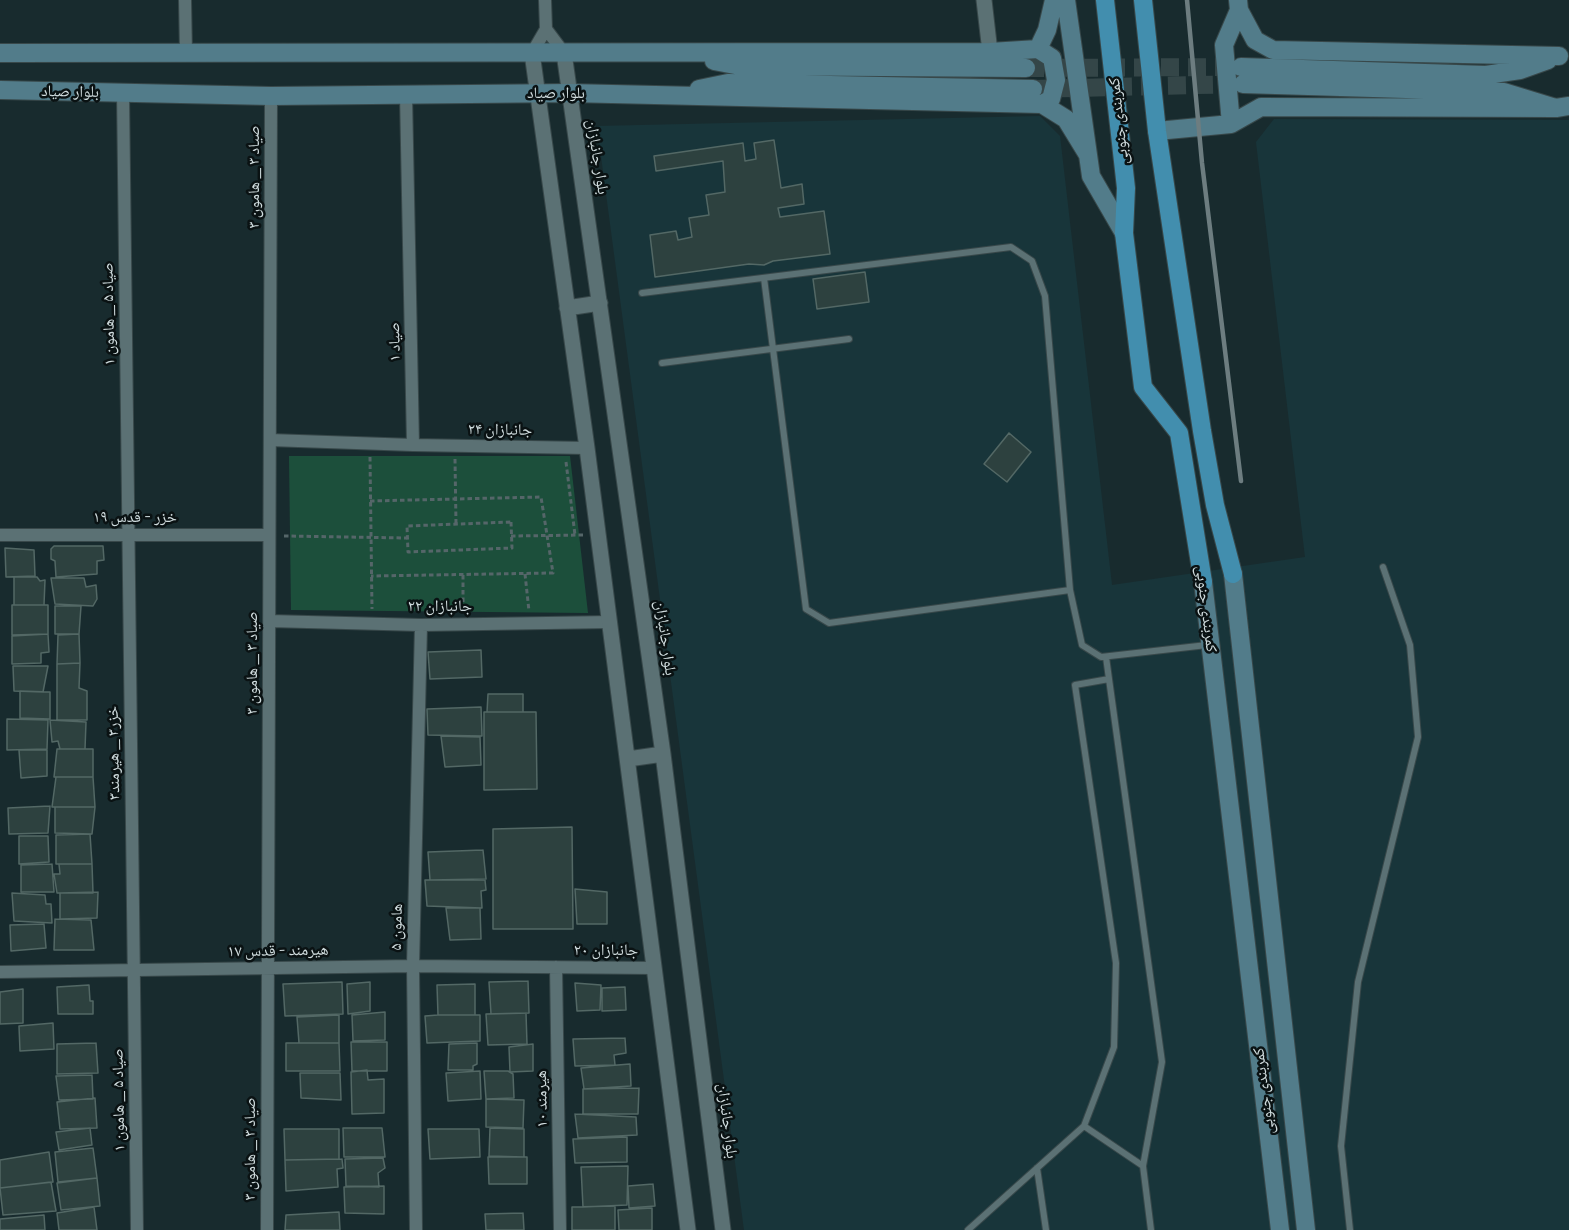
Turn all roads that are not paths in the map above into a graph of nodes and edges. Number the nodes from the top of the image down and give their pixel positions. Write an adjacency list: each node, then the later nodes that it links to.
1 (185, 0): 13 (street)
2 (545, 0): 9 (street)
3 (984, 0): 11 (street)
4 (1054, 0): 10 (main road)
5 (1066, 0): 29 (main road)
6 (1105, 0): 30 (highway, کمربندی جنوبی)
7 (1143, 0): 28 (highway, کمربندی جنوبی)
8 (1239, 5): 17 (main road); 27 (main road)
9 (546, 29): 14 (street); 15 (street)
10 (1038, 49): 11 (main road); 25 (main road)
11 (990, 52): 16 (main road)
12 (0, 53): 13 (main road)
13 (186, 53): 14 (main road)
14 (532, 53): 15 (main road); 22 (street)
15 (564, 53): 16 (main road); 21 (street, بلوار جانبازان)
16 (675, 53): 18 (main road)
17 (1564, 58): 26 (main road)
18 (1026, 68)
19 (0, 90): 20 (main road, بلوار صیاد)
20 (123, 93): 24 (main road, بلوار صیاد); 44 (street, صیاد ۵ _ هامون ۱)
21 (569, 93): 22 (main road, بلوار صیاد); 25 (main road, بلوار صیاد); 33 (street, بلوار جانبازان)
22 (537, 94): 23 (main road, بلوار صیاد); 34 (street)
23 (406, 95): 24 (main road, بلوار صیاد); 39 (street, صیاد ۱)
24 (272, 96): 38 (street, صیاد ۳ _ هامون ۳)
25 (1037, 97): 29 (main road)
26 (1562, 107): 27 (main road)
27 (1231, 124): 28 (main road)
28 (1157, 131): 41 (highway, کمربندی جنوبی)
29 (1088, 155): 30 (main road)
30 (1124, 233): 42 (highway, کمربندی جنوبی)
31 (764, 278): 32 (lane); 36 (lane); 49 (lane)
32 (642, 293)
33 (600, 303): 34 (street); 57 (street, بلوار جانبازان)
34 (567, 308): 40 (street)
35 (849, 339): 36 (lane)
36 (773, 348): 37 (lane); 49 (lane)
37 (662, 363)
38 (270, 440): 39 (street); 45 (street, صیاد ۳ _ هامون ۳)
39 (413, 445): 40 (street, جانبازان ۲۴)
40 (587, 448): 51 (street)
41 (1215, 505): 42 (highway); 47 (highway, کمربندی جنوبی)
42 (1190, 508): 48 (highway, کمربندی جنوبی)
43 (0, 535): 44 (street, خزر - قدس ۱۹)
44 (128, 535): 45 (street, خزر - قدس ۱۹); 65 (street, خزر۳ _ هیرمند۳)
45 (269, 535): 50 (street, صیاد ۳ _ هامون ۳)
46 (1383, 567): 81 (lane)
47 (1233, 574): 53 (main road, کمربندی جنوبی)
48 (1203, 582): 54 (main road, کمربندی جنوبی)
49 (1070, 590): 55 (lane)
50 (270, 621): 52 (street, جانبازان ۲۲); 63 (street, صیاد ۳ _ هامون ۳)
51 (609, 622): 52 (street, جانبازان ۲۲); 58 (street)
52 (421, 625): 61 (street, هامون ۵)
53 (1241, 641): 54 (main road); 59 (main road, کمربندی جنوبی)
54 (1210, 644): 55 (lane); 60 (main road, کمربندی جنوبی)
55 (1106, 657): 56 (lane)
56 (1109, 679): 67 (lane); 68 (lane)
57 (663, 754): 58 (street); 75 (street, بلوار جانبازان)
58 (628, 759): 64 (street)
59 (1255, 790): 60 (main road); 80 (main road, کمربندی جنوبی)
60 (1228, 792): 79 (main road, کمربندی جنوبی)
61 (413, 966): 62 (street, هیرمند - قدس ۱۷); 63 (street, هیرمند - قدس ۱۷); 72 (street, هامون ۵)
62 (556, 967): 64 (street, جانبازان ۲۰); 73 (street, هیرمند ۱۰)
63 (268, 968): 65 (street, هیرمند - قدس ۱۷); 71 (street, صیاد ۳ _ هامون ۳)
64 (655, 968): 74 (street)
65 (134, 970): 66 (street, هیرمند - قدس ۱۷); 70 (street, صیاد ۵ _ هامون ۱)
66 (0, 972)
67 (1084, 1126): 68 (lane); 69 (lane)
68 (1143, 1166): 78 (lane)
69 (1037, 1168): 76 (lane); 77 (lane)
70 (137, 1230)
71 (267, 1230)
72 (416, 1230)
73 (560, 1230)
74 (688, 1230)
75 (723, 1230)
76 (968, 1230)
77 (1046, 1230)
78 (1151, 1230)
79 (1280, 1230)
80 (1306, 1230)
81 (1350, 1230)

